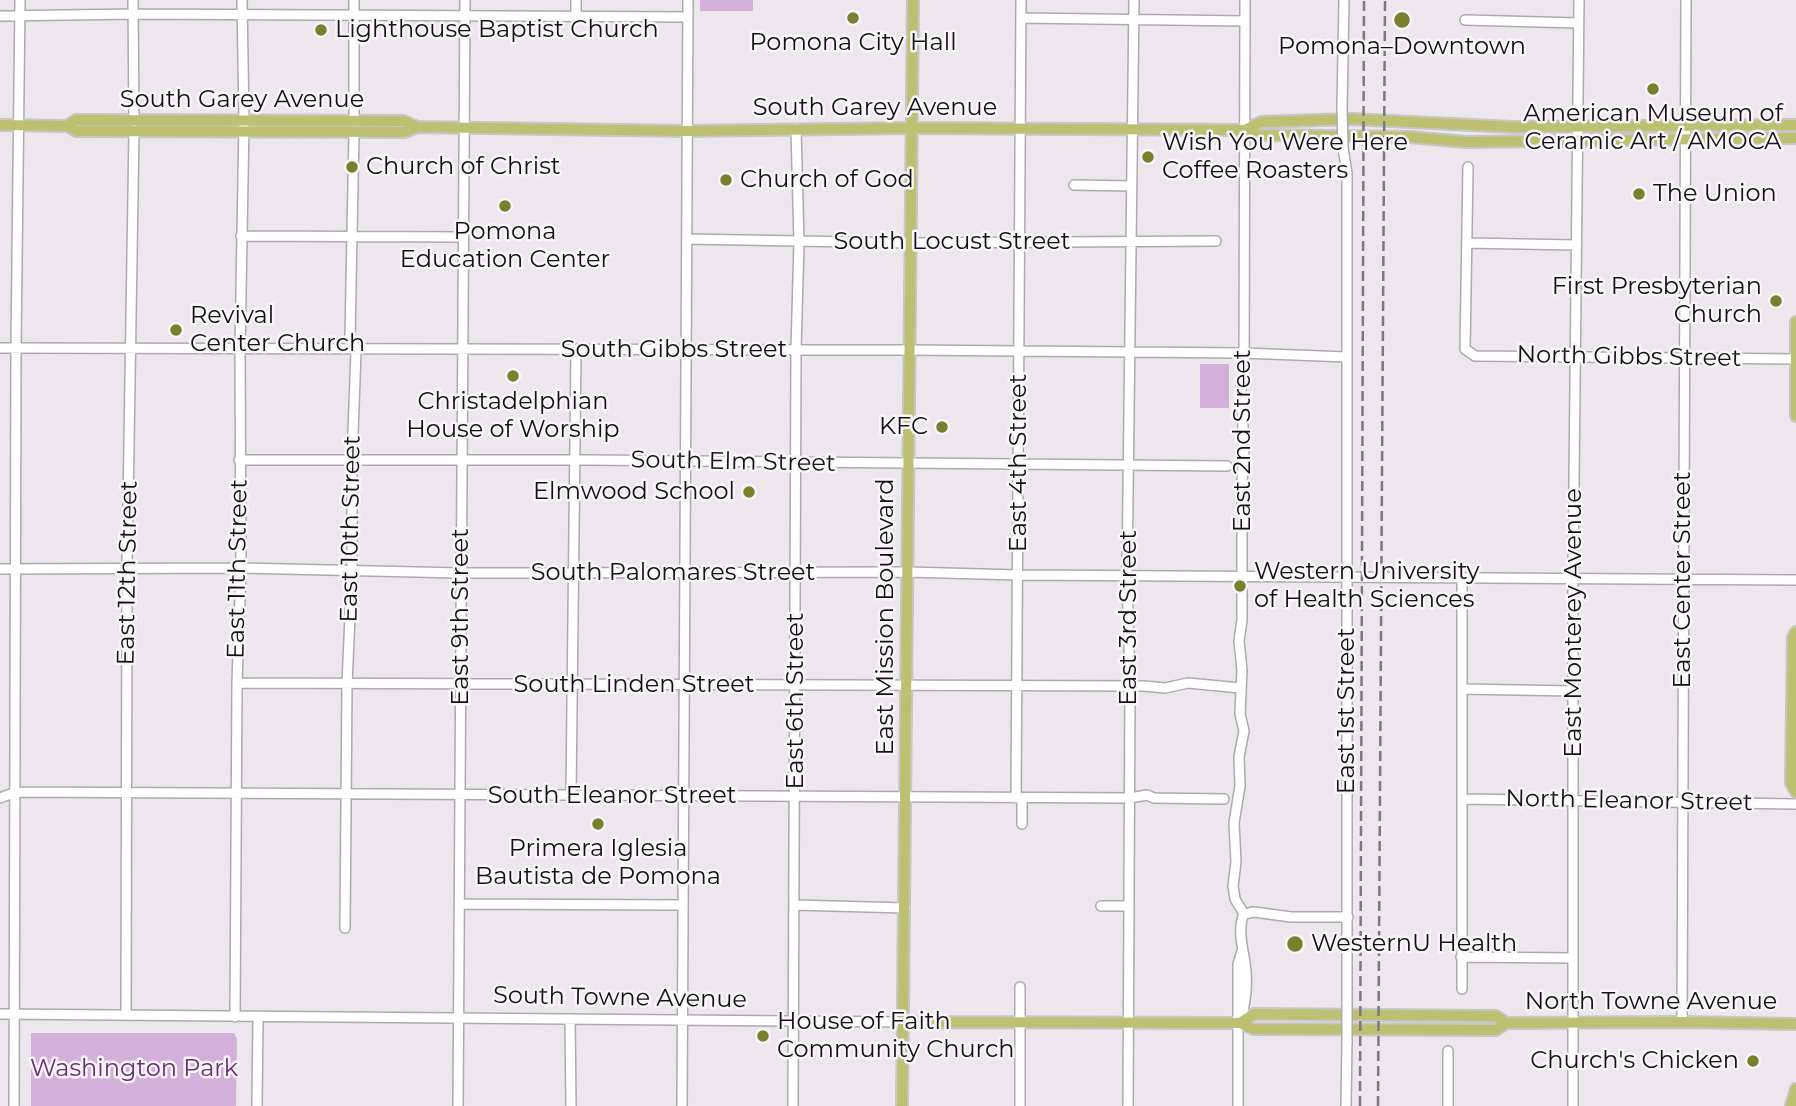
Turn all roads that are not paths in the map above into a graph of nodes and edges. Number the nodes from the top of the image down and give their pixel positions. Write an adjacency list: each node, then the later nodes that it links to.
1 (20, 0): 18 (street)
2 (133, 0): 15 (street, East 12th Street)
3 (242, 0): 16 (street, East 11th Street)
4 (354, 0): 19 (street, East 10th Street)
5 (465, 0): 20 (street, East 9th Street)
6 (576, 0): 22 (street)
7 (688, 0): 21 (street)
8 (912, 0): 37 (main road, East Mission Boulevard)
9 (1021, 0): 23 (street, East 4th Street)
10 (1134, 0): 24 (street, East 3rd Street)
11 (1245, 0): 26 (street, East 2nd Street)
12 (1344, 0): 75 (street, East 1st Street, bridge)
13 (1578, 0): 27 (street, East Monterey Avenue)
14 (1686, 0): 30 (street, East Center Street)
15 (133, 14): 16 (street); 18 (street); 32 (street, East 12th Street)
16 (243, 15): 19 (street); 33 (street, East 11th Street)
17 (0, 16): 18 (street)
18 (20, 16): 29 (street)
19 (354, 16): 20 (street); 35 (street, East 10th Street)
20 (465, 17): 22 (street); 36 (street, East 9th Street)
21 (688, 17): 22 (street); 42 (street)
22 (576, 18)
23 (1021, 18): 24 (street); 39 (street, East 4th Street)
24 (1134, 19): 26 (street); 40 (street, East 3rd Street)
25 (1465, 20): 27 (street)
26 (1245, 21): 41 (street, East 2nd Street)
27 (1578, 23): 34 (street, East Monterey Avenue)
28 (0, 125): 29 (main road, South Garey Avenue)
29 (19, 125): 32 (main road, South Garey Avenue); 62 (street)
30 (1685, 125): 31 (main road, South Garey Avenue); 34 (main road, South Garey Avenue); 44 (street, East Center Street)
31 (1796, 125)
32 (134, 126): 33 (main road, South Garey Avenue); 63 (street, East 12th Street)
33 (244, 126): 35 (main road, South Garey Avenue); 49 (street, East 11th Street)
34 (1578, 126): 41 (main road, South Garey Avenue); 45 (street, East Monterey Avenue)
35 (354, 127): 36 (main road, South Garey Avenue); 50 (street, East 10th Street)
36 (466, 128): 42 (main road, South Garey Avenue); 51 (street, East 9th Street)
37 (911, 128): 38 (main road, South Garey Avenue); 39 (main road, South Garey Avenue); 57 (main road, East Mission Boulevard)
38 (796, 129): 42 (main road, South Garey Avenue); 54 (street, East 6th Street)
39 (1020, 129): 40 (main road, South Garey Avenue); 55 (street, East 4th Street)
40 (1131, 130): 41 (main road, South Garey Avenue); 48 (street, East 3rd Street)
41 (1245, 130): 45 (main road); 73 (street, East 2nd Street)
42 (687, 131): 52 (street)
43 (1796, 138): 44 (main road)
44 (1684, 139): 45 (main road); 76 (street, East Center Street)
45 (1577, 141): 59 (street, East Monterey Avenue)
46 (1468, 167): 58 (street)
47 (1074, 185): 48 (street)
48 (1131, 186): 56 (street, East 3rd Street)
49 (241, 236): 50 (street); 65 (street, East 11th Street)
50 (352, 236): 51 (street); 69 (street, East 10th Street)
51 (463, 237): 64 (street, East 9th Street)
52 (687, 239): 54 (street, South Locust Street); 66 (street)
53 (1216, 241): 56 (street, South Locust Street)
54 (799, 242): 57 (street, South Locust Street); 67 (street, East 6th Street)
55 (1018, 242): 56 (street, South Locust Street); 57 (street, South Locust Street); 71 (street, East 4th Street)
56 (1132, 242): 72 (street, East 3rd Street)
57 (909, 243): 68 (main road, East Mission Boulevard)
58 (1467, 243): 59 (street); 74 (street, North Gibbs Street)
59 (1575, 245): 74 (street, East Monterey Avenue)
60 (1796, 322): 77 (main road)
61 (0, 348): 62 (street, South Gibbs Street)
62 (16, 348): 63 (street, South Gibbs Street); 92 (street)
63 (132, 349): 65 (street, South Gibbs Street); 89 (street, East 12th Street)
64 (463, 349): 69 (street, South Gibbs Street); 70 (street, South Gibbs Street); 82 (street, East 9th Street)
65 (240, 350): 69 (street, South Gibbs Street); 79 (street, East 11th Street)
66 (686, 350): 67 (street, South Gibbs Street); 70 (street, South Gibbs Street); 83 (street)
67 (796, 350): 68 (street, South Gibbs Street); 84 (street, East 6th Street)
68 (908, 350): 71 (street, South Gibbs Street); 85 (main road, East Mission Boulevard)
69 (356, 351): 81 (street, East 10th Street)
70 (576, 351): 80 (street)
71 (1020, 351): 72 (street, South Gibbs Street); 86 (street, East 4th Street)
72 (1131, 352): 73 (street, South Gibbs Street); 87 (street, East 3rd Street)
73 (1243, 354): 75 (street, South Gibbs Street); 101 (street, East 2nd Street)
74 (1574, 356): 76 (street, North Gibbs Street); 104 (street, East Monterey Avenue)
75 (1347, 357): 102 (street, East 1st Street)
76 (1683, 357): 77 (street, North Gibbs Street); 105 (street, East Center Street)
77 (1796, 359): 78 (main road)
78 (1796, 416)
79 (239, 460): 81 (street, South Elm Street); 90 (street, East 11th Street)
80 (575, 460): 82 (street, South Elm Street); 83 (street, South Elm Street); 98 (street)
81 (352, 461): 82 (street, South Elm Street); 93 (street, East 10th Street)
82 (463, 461): 96 (street, East 9th Street)
83 (684, 461): 84 (street, South Elm Street); 97 (street)
84 (796, 463): 85 (street, South Elm Street); 94 (street, East 6th Street)
85 (909, 463): 86 (street, South Elm Street); 95 (main road, East Mission Boulevard)
86 (1019, 464): 87 (street, South Elm Street); 99 (street, East 4th Street)
87 (1129, 466): 88 (street, South Elm Street); 100 (street, East 3rd Street)
88 (1227, 466)
89 (127, 568): 90 (street, South Palomares Street); 92 (street, South Palomares Street); 123 (street, East 12th Street)
90 (241, 568): 93 (street, South Palomares Street); 108 (street, East 11th Street)
91 (0, 569): 92 (street, South Palomares Street)
92 (16, 569): 120 (street)
93 (352, 571): 96 (street, South Palomares Street); 110 (street, East 10th Street)
94 (796, 572): 95 (street, South Palomares Street); 97 (street, South Palomares Street); 113 (street, East 6th Street)
95 (908, 572): 99 (street, South Palomares Street); 116 (main road, East Mission Boulevard)
96 (460, 573): 98 (street, South Palomares Street); 111 (street, East 9th Street)
97 (685, 573): 98 (street, South Palomares Street); 112 (street)
98 (572, 574): 109 (street)
99 (1018, 575): 100 (street, South Palomares Street); 114 (street, East 4th Street)
100 (1127, 576): 101 (street, South Palomares Street); 115 (street, East 3rd Street)
101 (1242, 576): 102 (street, South Palomares Street); 117 (street, East 2nd Street)
102 (1346, 577): 103 (street, South Palomares Street); 146 (street, East 1st Street)
103 (1462, 578): 104 (street, South Palomares Street); 118 (street)
104 (1573, 578): 105 (street, South Palomares Street); 119 (street, East Monterey Avenue)
105 (1683, 580): 106 (street, South Palomares Street); 136 (street, East Center Street)
106 (1796, 580)
107 (1796, 632): 122 (main road)
108 (237, 683): 110 (street, South Linden Street); 121 (street, East 11th Street)
109 (572, 683): 111 (street, South Linden Street); 112 (street, South Linden Street); 125 (street)
110 (347, 684): 111 (street, South Linden Street); 124 (street, East 10th Street)
111 (462, 684): 126 (street, East 9th Street)
112 (684, 684): 113 (street, South Linden Street); 129 (street)
113 (796, 685): 116 (street, South Linden Street); 127 (street, East 6th Street)
114 (1016, 685): 115 (street, South Linden Street); 116 (street, South Linden Street); 131 (street, East 4th Street)
115 (1130, 686): 117 (street, South Linden Street); 130 (street, East 3rd Street)
116 (906, 687): 128 (main road, East Mission Boulevard)
117 (1240, 688): 145 (street, East 2nd Street)
118 (1463, 689): 119 (street); 134 (street)
119 (1572, 691): 135 (street, East Monterey Avenue)
120 (16, 792): 123 (street, South Eleanor Street); 132 (street, South Eleanor Street); 153 (street)
121 (236, 792): 123 (street, South Eleanor Street); 124 (street, South Eleanor Street); 155 (street, East 11th Street)
122 (1796, 792)
123 (127, 793): 154 (street, East 12th Street)
124 (347, 795): 126 (street, South Eleanor Street); 147 (street, East 10th Street)
125 (571, 795): 126 (street, South Eleanor Street); 129 (street, South Eleanor Street)
126 (460, 796): 139 (street, East 9th Street)
127 (796, 796): 128 (street, South Eleanor Street); 129 (street, South Eleanor Street); 141 (street, East 6th Street)
128 (906, 796): 131 (street, South Eleanor Street); 144 (main road, East Mission Boulevard)
129 (683, 797): 140 (street)
130 (1130, 797): 131 (street, South Eleanor Street); 133 (street, South Eleanor Street); 143 (street, East 3rd Street)
131 (1019, 798): 138 (street, East 4th Street)
132 (0, 799)
133 (1224, 799)
134 (1462, 799): 135 (street, North Eleanor Street); 148 (street)
135 (1574, 800): 136 (street, North Eleanor Street); 149 (street, East Monterey Avenue)
136 (1682, 802): 137 (street, North Eleanor Street); 164 (street, East Center Street)
137 (1796, 804)
138 (1022, 824)
139 (460, 904): 140 (street); 157 (street, East 9th Street)
140 (682, 905): 159 (street)
141 (795, 905): 144 (street); 160 (street, East 6th Street)
142 (1101, 906): 143 (street)
143 (1129, 906): 163 (street, East 3rd Street)
144 (905, 908): 161 (main road, East Mission Boulevard)
145 (1244, 914): 146 (street); 165 (street)
146 (1348, 916): 181 (street, East 1st Street, bridge)
147 (345, 928)
148 (1461, 957): 149 (street); 151 (street)
149 (1572, 958): 167 (street, East Monterey Avenue)
150 (1020, 987): 162 (street)
151 (1462, 989)
152 (0, 1014): 153 (street, South Towne Avenue)
153 (15, 1014): 154 (street, South Towne Avenue); 171 (street)
154 (125, 1015): 155 (street, South Towne Avenue)
155 (235, 1017): 156 (street, South Towne Avenue)
156 (258, 1017): 157 (street, South Towne Avenue); 172 (street)
157 (458, 1018): 158 (street, South Towne Avenue); 173 (street, East 9th Street)
158 (570, 1018): 159 (street, South Towne Avenue); 174 (street)
159 (683, 1019): 160 (street, South Towne Avenue); 175 (street)
160 (794, 1021): 161 (street, South Towne Avenue); 176 (street, East 6th Street)
161 (903, 1022): 162 (main road, South Towne Avenue); 177 (main road, East Mission Boulevard)
162 (1021, 1022): 163 (main road, South Towne Avenue); 178 (street)
163 (1128, 1022): 165 (main road, South Towne Avenue); 179 (street, East 3rd Street)
164 (1682, 1022): 167 (main road, North Towne Avenue); 168 (main road, North Towne Avenue)
165 (1240, 1023): 166 (main road, North Towne Avenue); 166 (main road, North Towne Avenue); 180 (street)
166 (1506, 1023): 167 (main road, North Towne Avenue)
167 (1572, 1023): 183 (street, East Monterey Avenue)
168 (1796, 1024)
169 (1448, 1051): 182 (street)
170 (1796, 1089): 184 (main road)
171 (14, 1106)
172 (257, 1106)
173 (458, 1106)
174 (571, 1106)
175 (682, 1106)
176 (793, 1106)
177 (902, 1106)
178 (1020, 1106)
179 (1128, 1106)
180 (1238, 1106)
181 (1346, 1106)
182 (1448, 1106)
183 (1573, 1106)
184 (1791, 1106)

